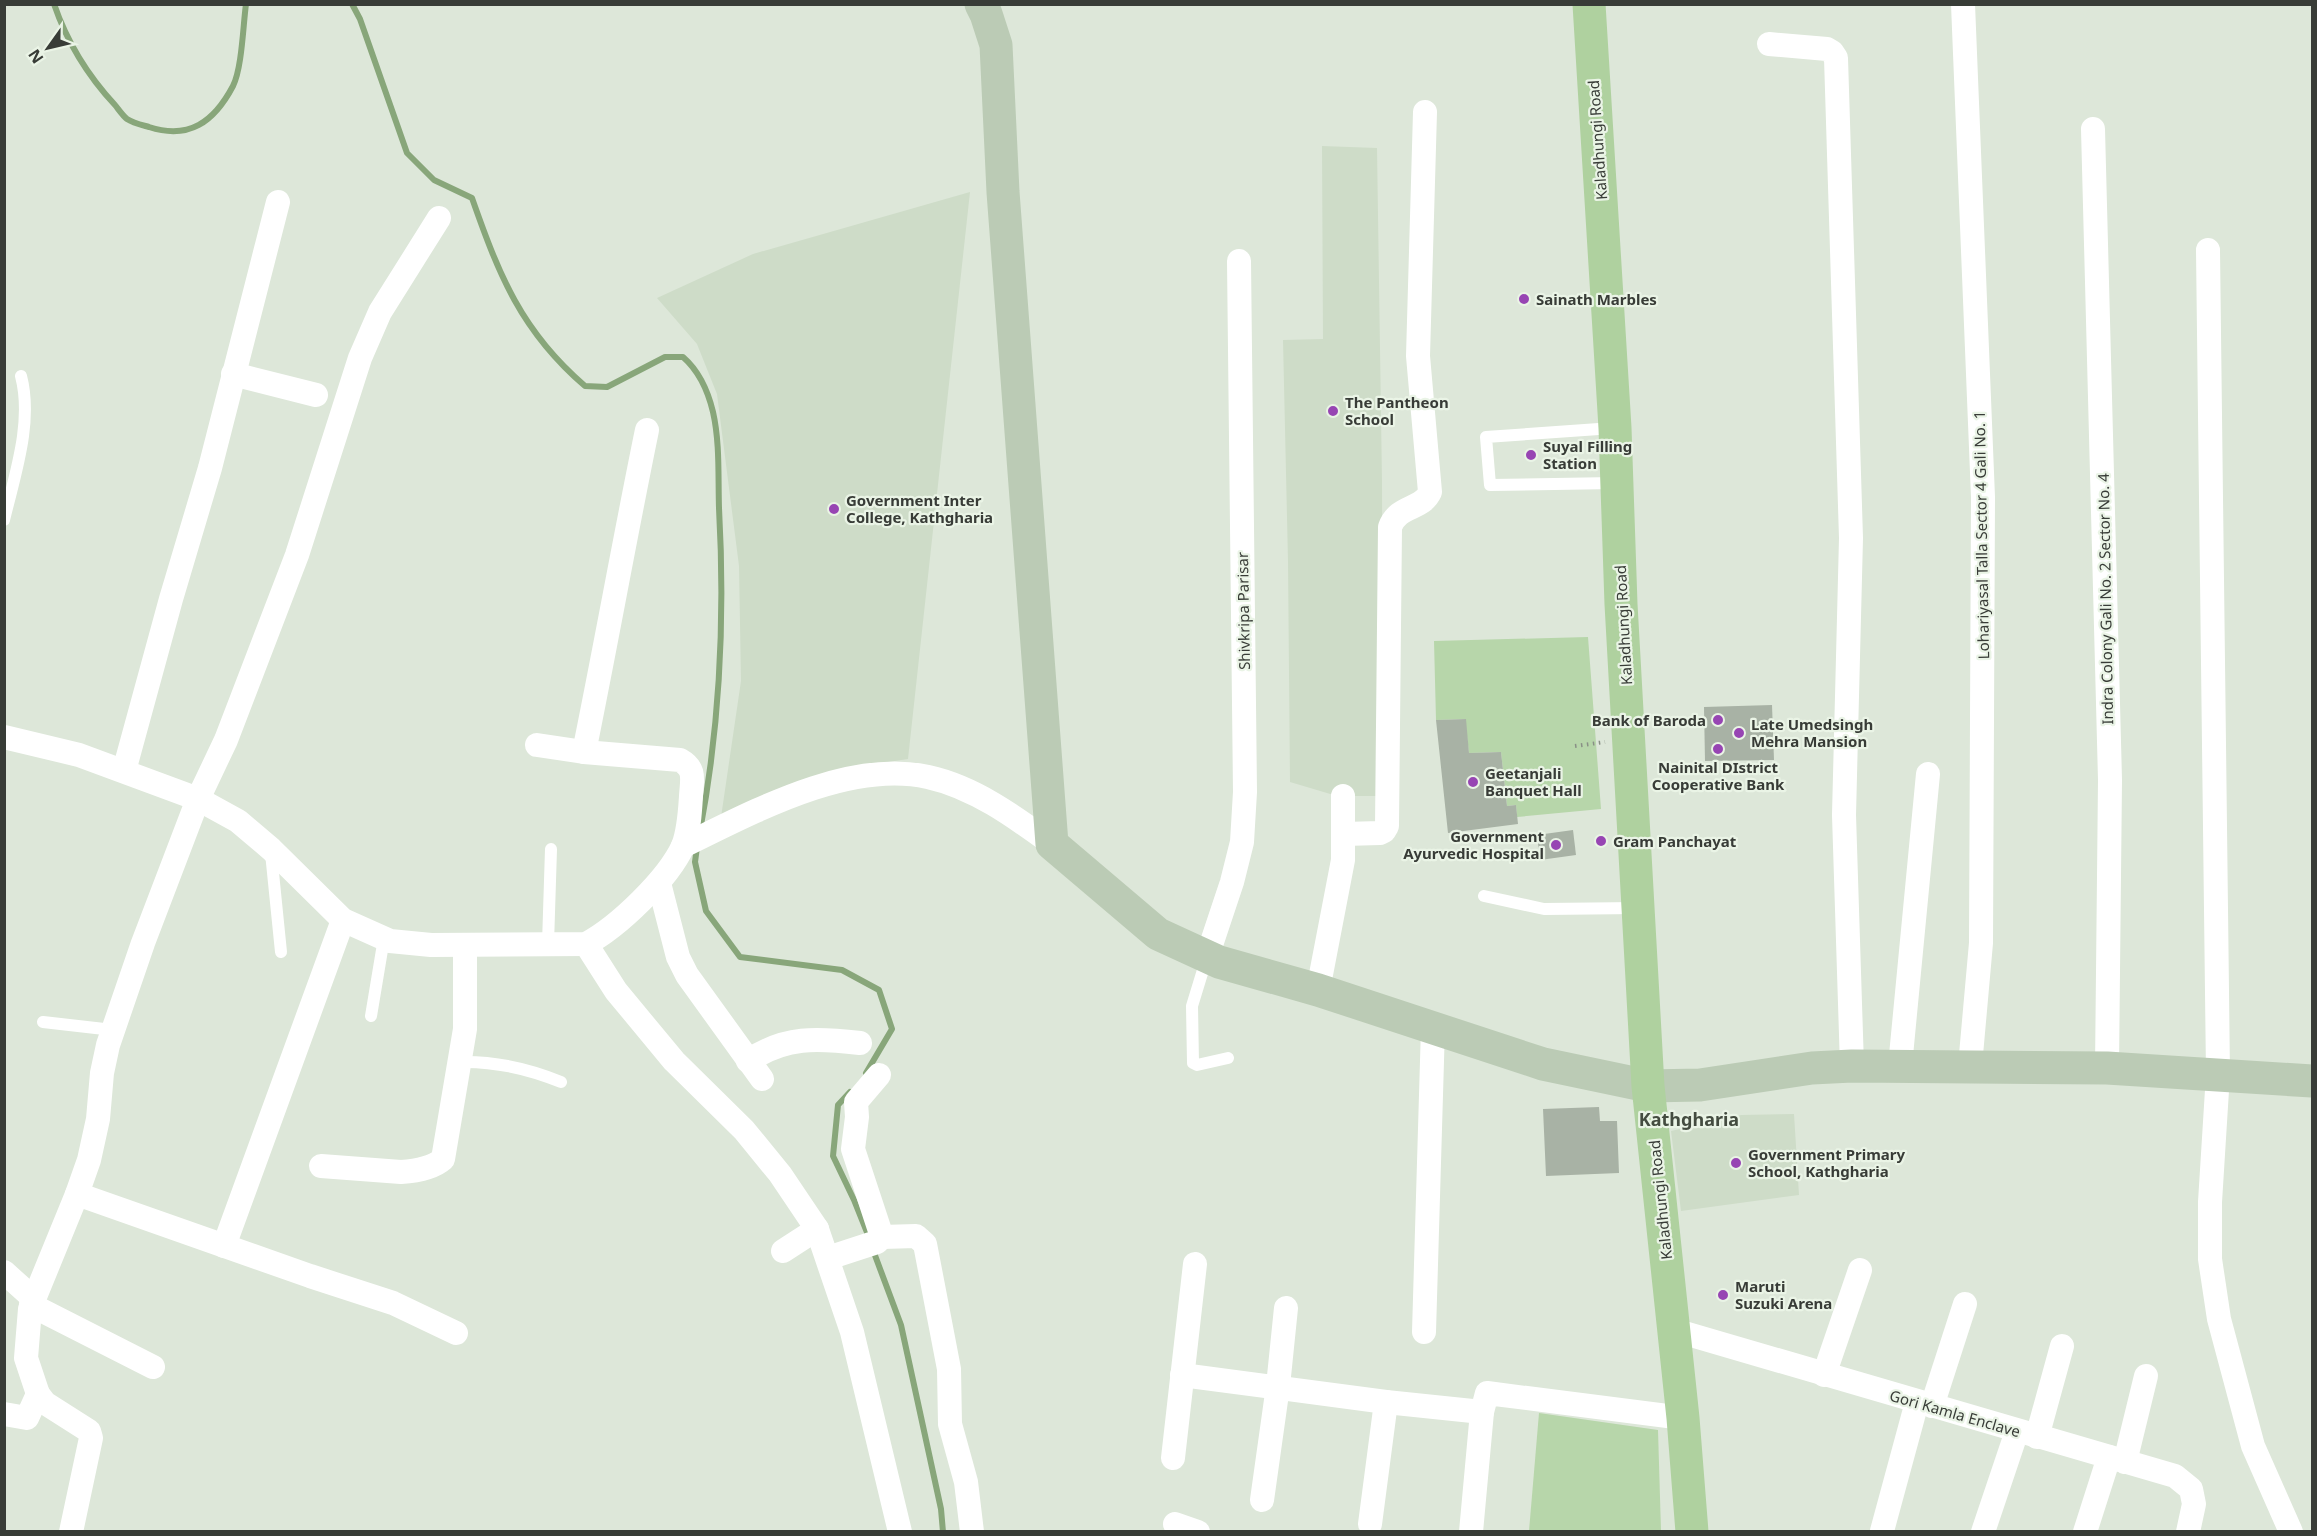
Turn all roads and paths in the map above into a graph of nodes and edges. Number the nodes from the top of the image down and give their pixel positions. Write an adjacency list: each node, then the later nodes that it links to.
1 (981, 4): 26 (street)
2 (1588, 4): 14 (main road, Kaladhungi Road)
3 (1962, 4): 50 (street, Lohariyasal Talla Sector 4 Gali No. 1)
4 (1769, 44): 48 (street)
5 (1425, 112): 25 (street)
6 (2093, 129): 51 (street, Indra Colony Gali No. 2 Sector No. 4)
7 (278, 202): 11 (street)
8 (439, 218): 24 (street)
9 (2208, 250): 52 (street)
10 (1239, 261): 39 (street, Shivkripa Parisar)
11 (233, 374): 13 (street); 21 (street)
12 (21, 376): 17 (lane)
13 (316, 395)
14 (1615, 428): 16 (main road, Kaladhungi Road); 16 (lane)
15 (647, 430): 20 (street)
16 (1616, 483): 32 (main road, Kaladhungi Road)
17 (4, 520)
18 (4, 737): 21 (street)
19 (537, 745): 20 (street)
20 (584, 752): 27 (street)
21 (124, 771): 24 (street)
22 (1928, 774): 49 (street)
23 (1343, 796): 25 (street)
24 (198, 799): 28 (street); 44 (street)
25 (1344, 834): 40 (street)
26 (1052, 844): 27 (street); 39 (street)
27 (683, 846): 30 (street)
28 (271, 849): 33 (street); 38 (lane)
29 (551, 849): 35 (lane)
30 (659, 883): 36 (street); 45 (street)
31 (1484, 896): 32 (lane)
32 (1639, 908): 56 (main road, Kaladhungi Road)
33 (343, 920): 34 (street); 61 (street)
34 (384, 938): 37 (street); 41 (lane)
35 (548, 944): 36 (street); 37 (street)
36 (586, 944): 59 (street)
37 (465, 945): 47 (street)
38 (281, 952)
39 (1207, 957): 40 (street); 46 (lane)
40 (1318, 990): 43 (street)
41 (371, 1016)
42 (43, 1022): 44 (lane)
43 (1433, 1028): 56 (street); 71 (street)
44 (113, 1030): 58 (street)
45 (860, 1043)
46 (1228, 1058)
47 (459, 1062): 55 (lane); 57 (street)
48 (1852, 1066): 49 (street); 56 (street)
49 (1900, 1066): 50 (street)
50 (1970, 1066): 51 (street)
51 (2107, 1068): 52 (street)
52 (2218, 1074): 54 (street); 99 (street)
53 (879, 1075): 60 (street)
54 (2313, 1081)
55 (561, 1082)
56 (1648, 1086): 70 (main road, Kaladhungi Road)
57 (321, 1166)
58 (77, 1194): 61 (street); 67 (street)
59 (817, 1229): 62 (street); 63 (street)
60 (872, 1242): 63 (street); 93 (street)
61 (224, 1246): 72 (street)
62 (783, 1251)
63 (828, 1258): 92 (street)
64 (1195, 1264): 75 (street)
65 (1860, 1270): 76 (street)
66 (4, 1272): 67 (street)
67 (33, 1302): 74 (street); 79 (street)
68 (1965, 1304): 81 (street)
69 (1286, 1308): 78 (street)
70 (1674, 1330): 76 (street, Gori Kamla Enclave); 84 (main road, Kaladhungi Road)
71 (1424, 1332)
72 (456, 1333)
73 (2062, 1346): 85 (street)
74 (153, 1367)
75 (1182, 1375): 78 (street); 86 (street)
76 (1824, 1375): 81 (street, Gori Kamla Enclave)
77 (2146, 1376): 87 (street)
78 (1278, 1386): 80 (street); 88 (street)
79 (38, 1394): 83 (street); 91 (street)
80 (1386, 1402): 82 (street); 89 (street)
81 (1924, 1404): 85 (street, Gori Kamla Enclave); 90 (street)
82 (1482, 1412): 84 (street); 94 (street)
83 (4, 1414)
84 (1683, 1418): 95 (main road, Kaladhungi Road)
85 (2027, 1434): 87 (street, Gori Kamla Enclave); 96 (street)
86 (1173, 1458)
87 (2117, 1460): 97 (street); 98 (street, Gori Kamla Enclave)
88 (1262, 1500)
89 (1370, 1524)
90 (1882, 1531)
91 (71, 1532)
92 (900, 1532)
93 (972, 1532)
94 (1471, 1532)
95 (1692, 1532)
96 (1983, 1532)
97 (2085, 1532)
98 (2188, 1532)
99 (2291, 1532)

